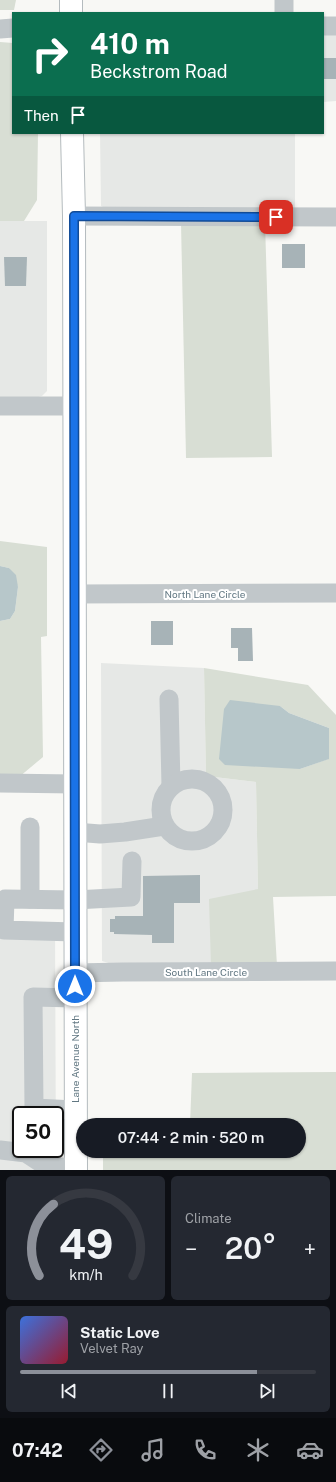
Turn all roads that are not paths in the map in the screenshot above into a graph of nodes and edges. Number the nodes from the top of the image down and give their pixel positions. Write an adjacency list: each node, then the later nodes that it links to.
1 (71, 0): 3 (main road)
2 (284, 0): 4 (street)
3 (71, 12)
4 (284, 12)
5 (324, 26): 6 (street)
6 (336, 26)
7 (0, 28): 8 (street)
8 (12, 28)
9 (72, 134): 10 (main road, Lane Avenue North)
10 (74, 216): 11 (street); 13 (main road, Lane Avenue North)
11 (336, 217)
12 (0, 406): 13 (street)
13 (74, 406): 15 (main road, Lane Avenue North)
14 (336, 593): 15 (street, North Lane Circle)
15 (74, 594): 18 (main road, Lane Avenue North)
16 (169, 699): 19 (street)
17 (0, 784): 18 (street)
18 (74, 784): 22 (main road, Lane Avenue North)
19 (171, 786): 21 (street); 21 (street)
20 (30, 826): 24 (street)
21 (164, 826): 22 (street)
22 (75, 832): 25 (main road, Lane Avenue North)
23 (132, 861): 25 (street)
24 (30, 899): 25 (street); 26 (street)
25 (75, 900): 26 (main road, Lane Avenue North)
26 (75, 932): 28 (main road, Lane Avenue North)
27 (336, 971): 28 (street, South Lane Circle)
28 (75, 973): 29 (main road, Lane Avenue North)
29 (75, 998): 30 (main road, Lane Avenue North); 30 (street)
30 (75, 1110): 33 (main road, Lane Avenue North)
31 (0, 1150): 32 (street)
32 (36, 1165): 33 (street)
33 (76, 1169)

